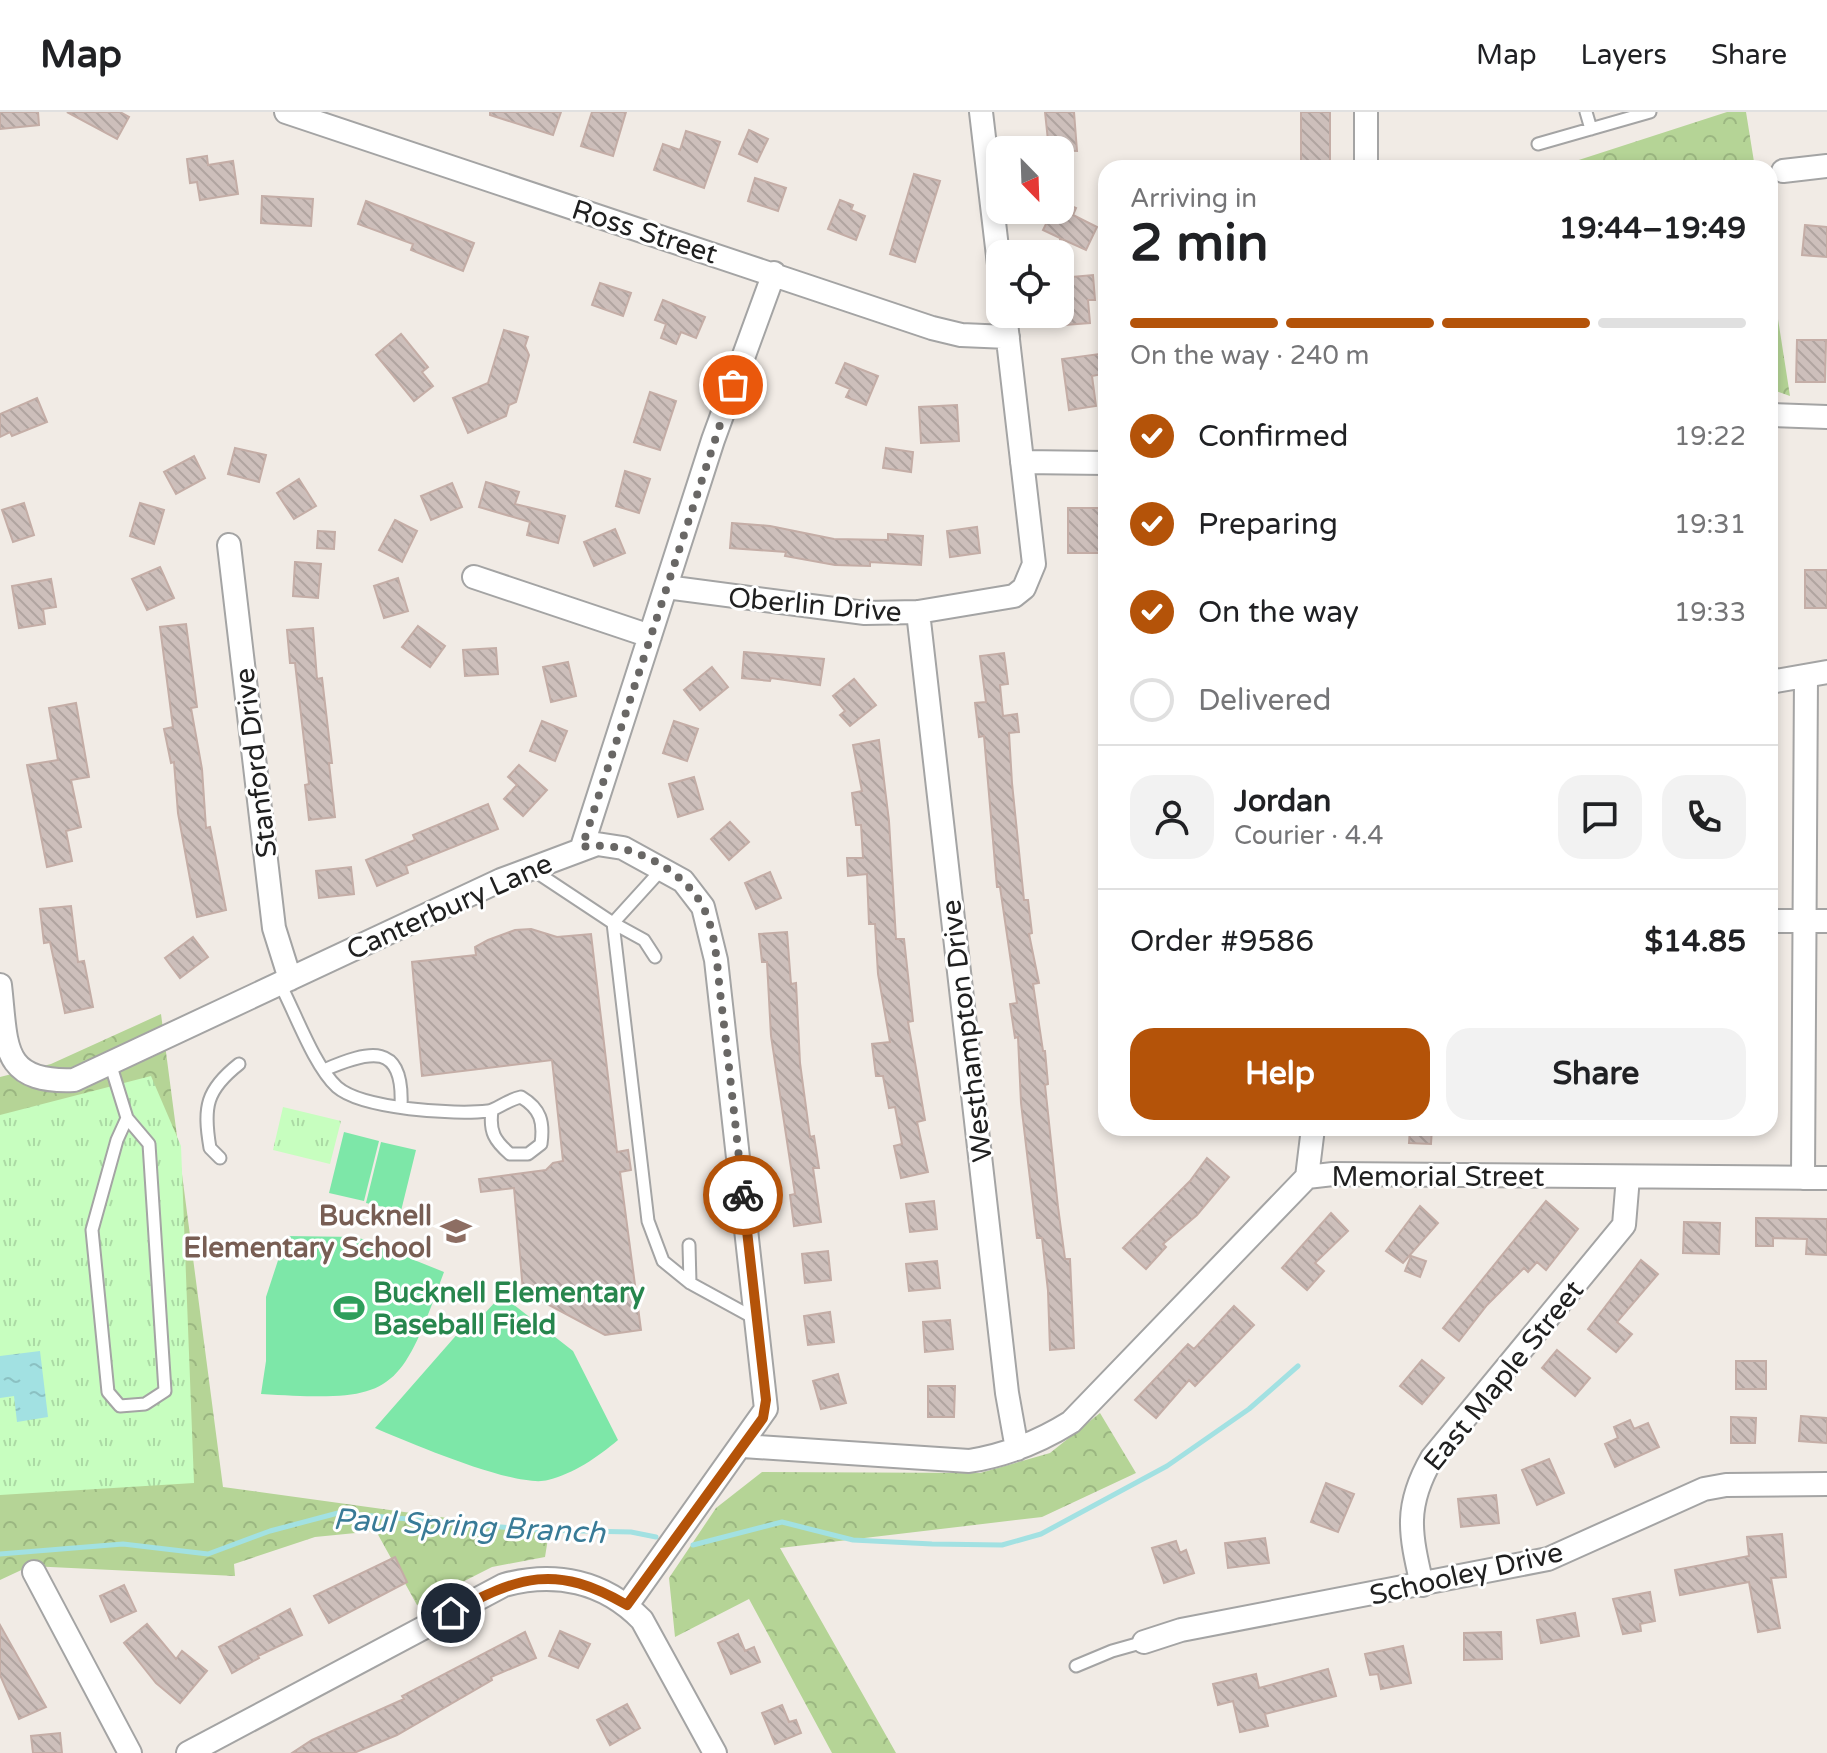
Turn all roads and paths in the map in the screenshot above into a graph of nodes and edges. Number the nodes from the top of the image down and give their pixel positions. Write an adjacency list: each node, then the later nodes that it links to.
1 (286, 112): 12 (street, Ross Street)
2 (981, 112): 11 (street)
3 (1366, 112): 8 (street)
4 (1586, 112): 6 (lane)
5 (1650, 112): 6 (lane)
6 (1591, 129): 7 (lane)
7 (1538, 144)
8 (1366, 160)
9 (1827, 166): 10 (street)
10 (1783, 171)
11 (996, 240)
12 (774, 273): 14 (street, Ross Street); 21 (street, Canterbury Lane)
13 (1007, 328): 14 (street, Oberlin Drive)
14 (1008, 337): 17 (street, Oberlin Drive)
15 (1778, 415): 16 (street)
16 (1827, 417)
17 (1022, 462): 18 (street); 22 (street, Oberlin Drive)
18 (1098, 463)
19 (229, 545): 33 (street, Stanford Drive)
20 (474, 577): 23 (street)
21 (666, 587): 22 (street, Oberlin Drive); 23 (street, Canterbury Lane)
22 (918, 612): 51 (street, Westhampton Drive)
23 (650, 636): 26 (street, Canterbury Lane)
24 (1816, 674): 25 (street); 29 (street)
25 (1778, 681)
26 (582, 847): 27 (street, Canterbury Lane); 28 (street)
27 (529, 867): 31 (lane); 33 (street, Canterbury Lane)
28 (663, 868): 31 (lane); 49 (street)
29 (1816, 920): 30 (street); 45 (street)
30 (1778, 921)
31 (613, 923): 32 (lane); 48 (lane)
32 (655, 957)
33 (285, 981): 35 (street, Canterbury Lane); 37 (lane)
34 (0, 985): 35 (street, Canterbury Lane)
35 (110, 1063): 40 (lane)
36 (239, 1064): 42 (lane)
37 (324, 1070): 38 (lane); 38 (lane)
38 (401, 1106): 39 (lane)
39 (492, 1111): 39 (lane)
40 (127, 1118): 40 (lane)
41 (1312, 1136): 43 (street)
42 (220, 1158)
43 (1307, 1177): 44 (street, Memorial Street); 51 (street, Memorial Street)
44 (1628, 1177): 45 (street, Memorial Street); 54 (street, East Maple Street)
45 (1803, 1178): 46 (street, Memorial Street)
46 (1827, 1178)
47 (689, 1245): 48 (lane)
48 (690, 1283): 49 (lane)
49 (757, 1320): 50 (street)
50 (743, 1446): 51 (street, Memorial Street); 55 (street)
51 (1017, 1449)
52 (1827, 1484): 54 (street, Schooley Drive)
53 (34, 1572): 58 (street)
54 (1422, 1585): 56 (street, Schooley Drive)
55 (627, 1605): 59 (street); 60 (street)
56 (1144, 1642): 57 (lane)
57 (1076, 1666)
58 (130, 1753)
59 (188, 1753)
60 (715, 1753)

